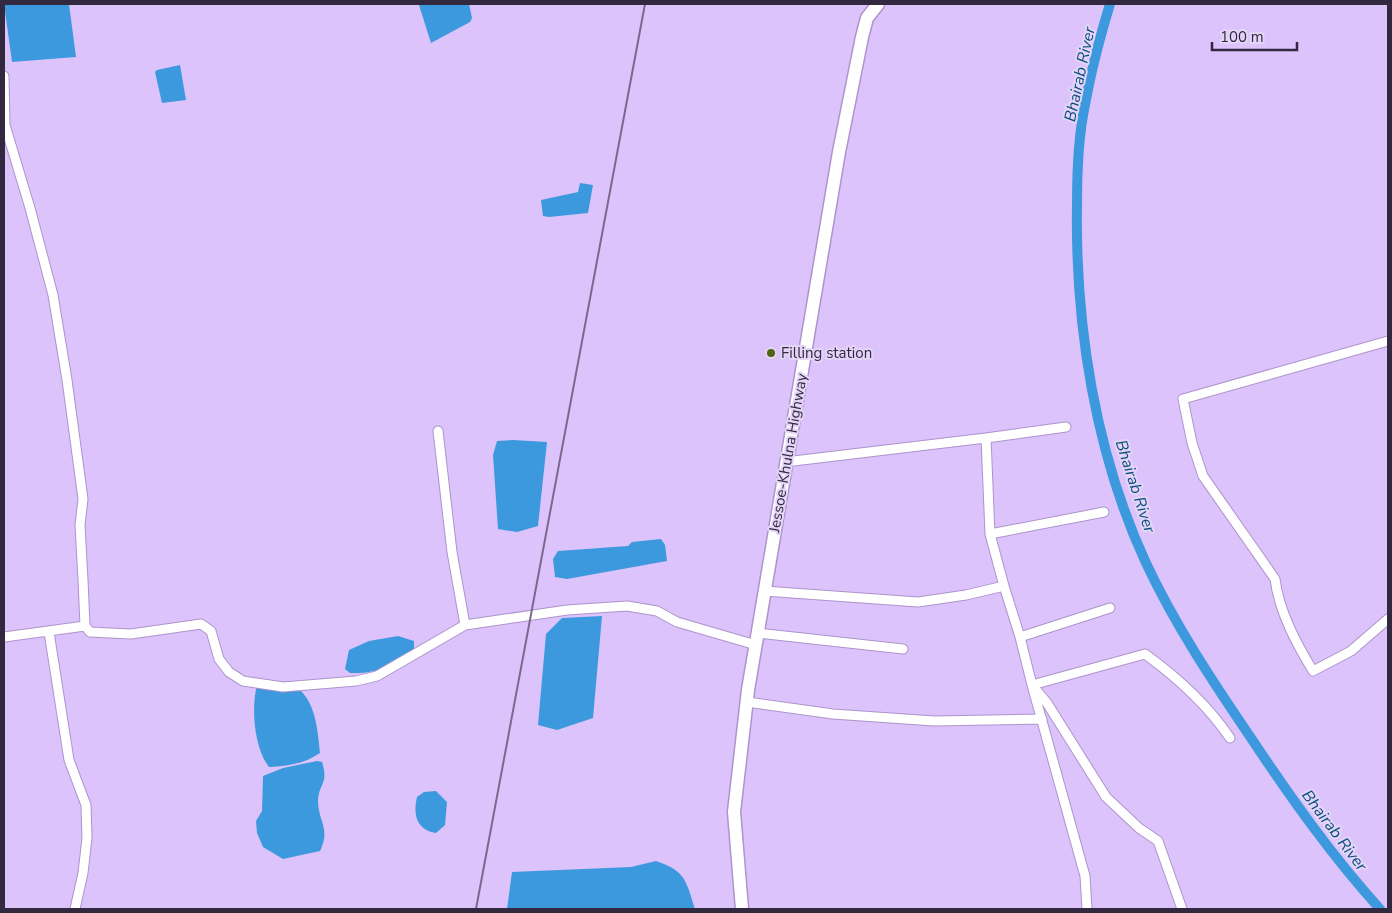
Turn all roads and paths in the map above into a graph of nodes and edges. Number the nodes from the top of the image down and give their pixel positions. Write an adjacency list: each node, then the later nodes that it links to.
1 (870, 4): 3 (street)
2 (878, 4): 3 (highway, Jessoe-Khulna Highway)
3 (867, 18): 9 (highway, Jessoe-Khulna Highway)
4 (4, 76): 17 (street)
5 (1388, 341): 15 (street)
6 (1066, 427): 8 (street)
7 (438, 431): 16 (street)
8 (986, 438): 9 (street); 11 (street)
9 (785, 462): 13 (highway, Jessoe-Khulna Highway)
10 (1104, 512): 11 (street)
11 (990, 534): 12 (street)
12 (1004, 586): 13 (street); 20 (street)
13 (764, 591): 21 (highway, Jessoe-Khulna Highway)
14 (1110, 608): 20 (street)
15 (1388, 619)
16 (464, 625): 17 (street); 21 (street)
17 (85, 626): 18 (street)
18 (49, 632): 19 (street); 27 (street)
19 (4, 637)
20 (1020, 637): 23 (street)
21 (757, 639): 22 (street); 24 (highway, Jessoe-Khulna Highway)
22 (903, 649)
23 (1032, 685): 25 (street); 26 (street); 30 (street)
24 (747, 702): 25 (street); 28 (highway, Jessoe-Khulna Highway)
25 (1042, 719): 29 (street)
26 (1230, 738)
27 (75, 909)
28 (742, 909)
29 (1087, 909)
30 (1182, 909)

